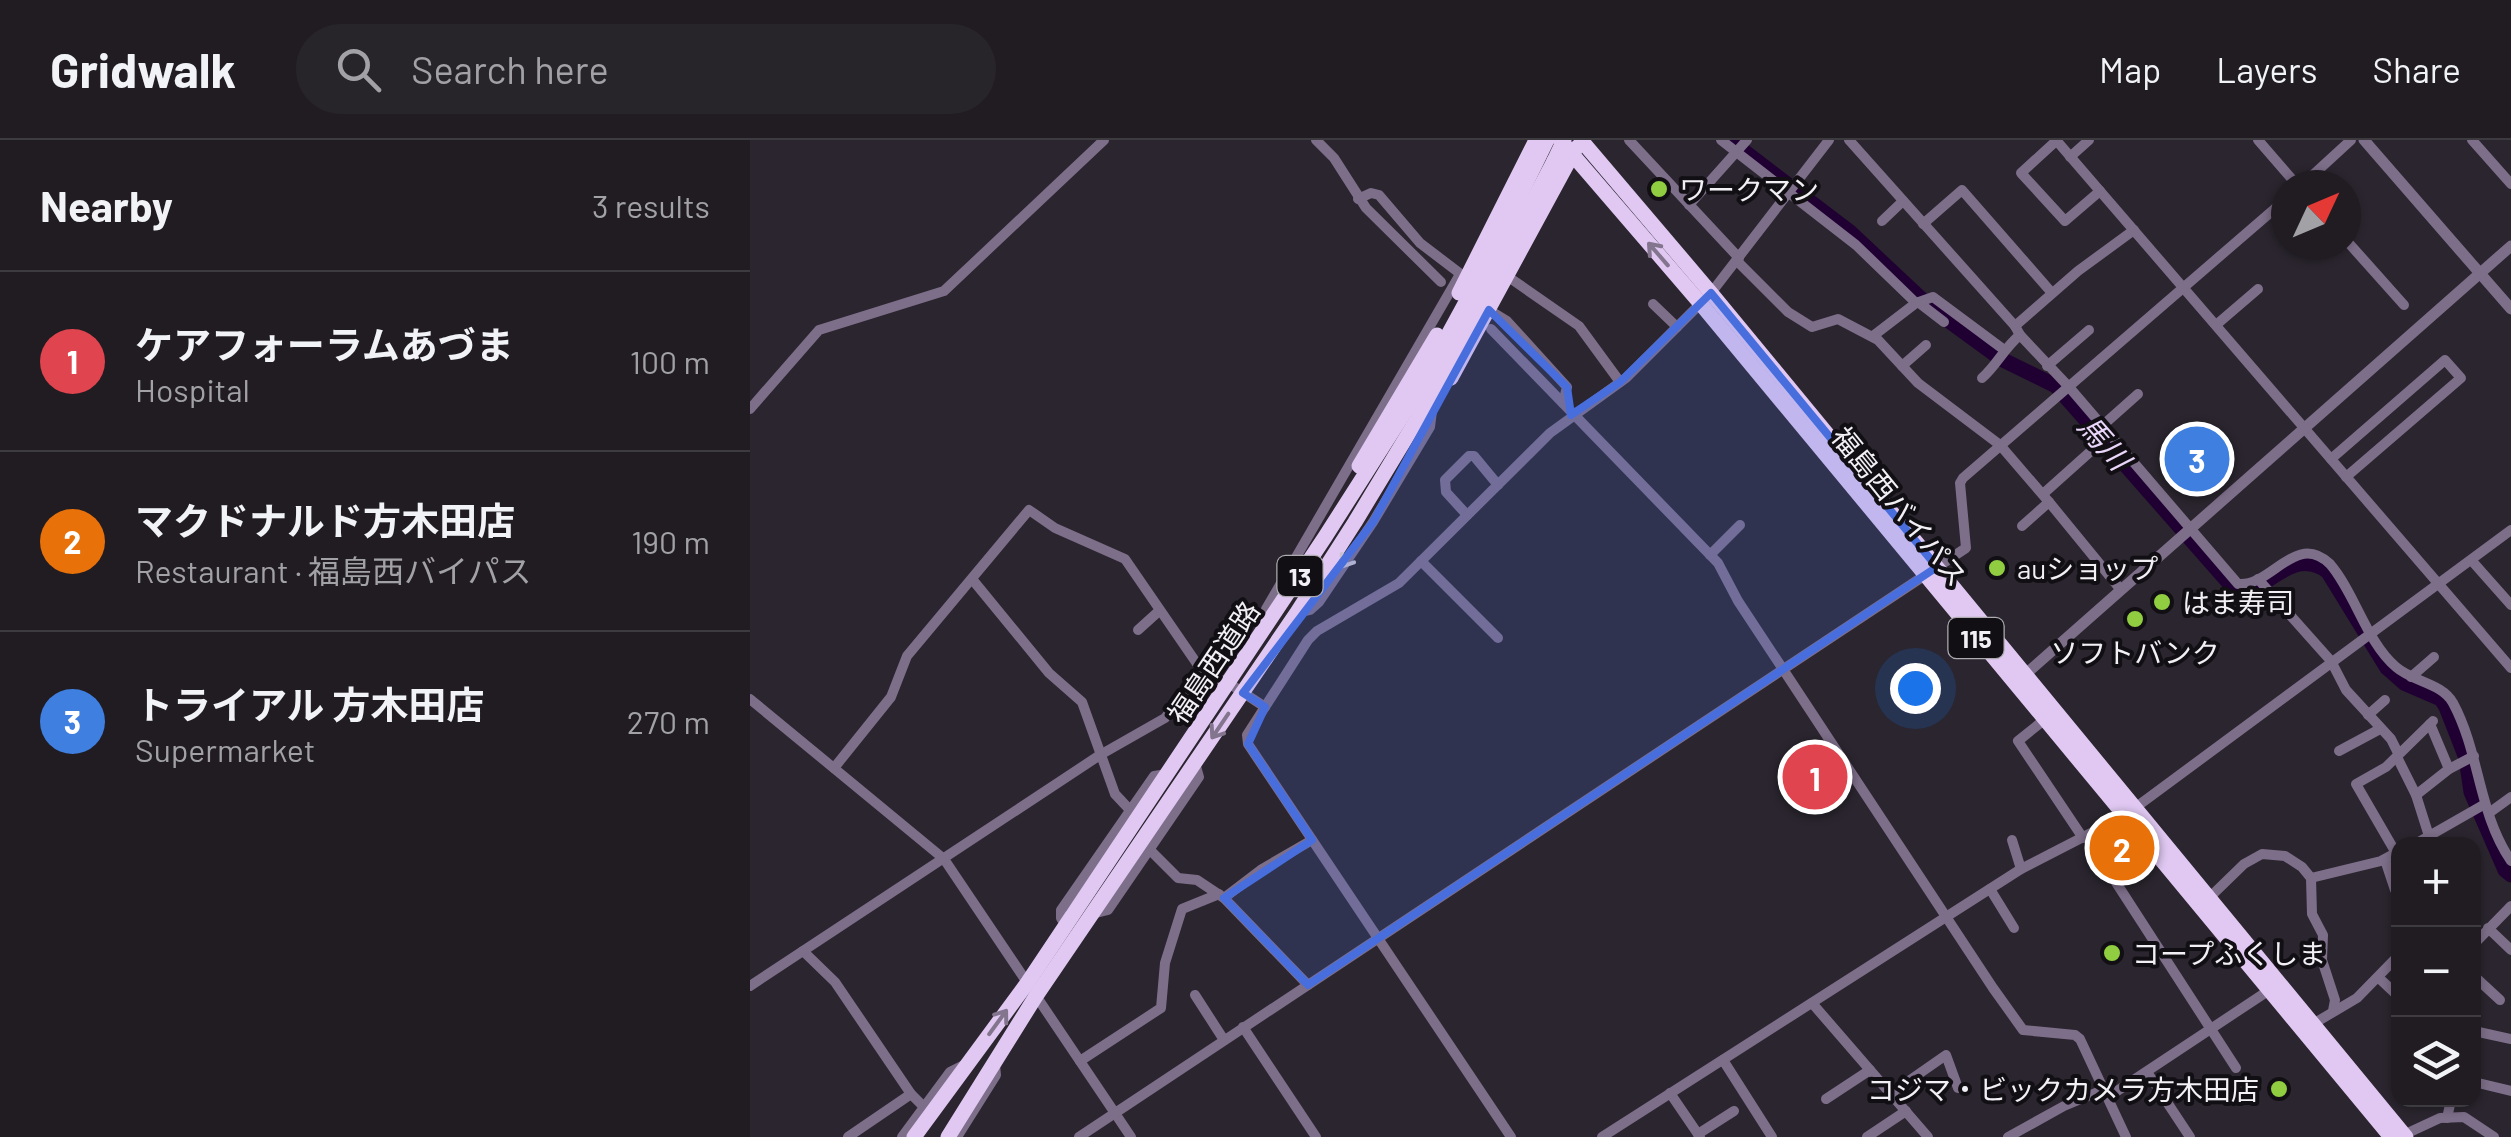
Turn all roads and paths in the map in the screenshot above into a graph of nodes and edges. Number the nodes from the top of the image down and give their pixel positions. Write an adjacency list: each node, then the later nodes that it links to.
1 (1104, 140): 61 (street)
2 (1316, 140): 22 (street)
3 (1629, 140): 24 (street)
4 (1721, 140): 14 (street)
5 (1829, 140): 20 (street)
6 (1849, 140): 23 (street)
7 (2056, 140): 16 (street); 21 (street)
8 (2089, 140): 16 (street)
9 (2258, 140): 17 (street)
10 (2351, 140): 18 (street)
11 (2364, 140): 33 (street)
12 (2472, 140): 19 (street)
13 (1572, 143): 15 (highway, 福島西道路 / 13, bridge); 34 (highway); 39 (highway, 福島西バイパス / 115)
14 (1741, 147): 20 (street); 24 (street)
15 (1545, 148): 32 (highway); 72 (highway, 福島西道路 / 13); 77 (highway, 福島西道路 / 13)
16 (2070, 157): 21 (street)
17 (2286, 170)
18 (2317, 170)
19 (2511, 184)
20 (1792, 190): 31 (street); 40 (street)
21 (2100, 191): 28 (street)
22 (1358, 199): 32 (street); 35 (street)
23 (1903, 201): 26 (street); 27 (street)
24 (1690, 205): 31 (street)
25 (2271, 212): 36 (street)
26 (1882, 221)
27 (1923, 224): 38 (street); 50 (street)
28 (2134, 230): 36 (street); 38 (street)
29 (2511, 246): 33 (street)
30 (2361, 257): 42 (street)
31 (1738, 259): 39 (street); 51 (street)
32 (1465, 274): 77 (highway); 89 (street)
33 (2480, 274): 43 (street); 64 (street)
34 (1507, 276): 44 (highway); 57 (street)
35 (1441, 282)
36 (2184, 288): 46 (street); 58 (street)
37 (2258, 288): 46 (street)
38 (2052, 293): 50 (street)
39 (1706, 298): 47 (street); 81 (highway, 福島西バイパス / 115)
40 (1920, 301): 45 (street); 51 (street); 53 (street)
41 (1653, 304): 47 (street)
42 (2404, 306)
43 (2511, 309)
44 (1489, 310): 60 (street); 62 (highway)
45 (1944, 322)
46 (2216, 325): 64 (street)
47 (1677, 327): 57 (street)
48 (1491, 329): 60 (street)
49 (2089, 330): 55 (street)
50 (2017, 331): 53 (street); 55 (street)
51 (1873, 336): 54 (street)
52 (1926, 345): 54 (street)
53 (2000, 355): 56 (street)
54 (1902, 366): 66 (street)
55 (2048, 366): 58 (street)
56 (1982, 378)
57 (1620, 382): 63 (street)
58 (2063, 391): 65 (street); 66 (street)
59 (2138, 394): 65 (street)
60 (1563, 403): 63 (street)
61 (750, 409)
62 (1432, 411): 72 (highway); 88 (street, one-way to 88)
63 (1574, 414): 69 (street); 78 (street)
64 (2303, 428): 67 (street); 75 (street)
65 (2104, 435): 70 (street); 75 (street)
66 (2000, 444): 70 (street); 81 (street)
67 (2331, 459): 68 (street); 68 (street)
68 (2346, 478): 84 (street)
69 (1498, 485): 71 (street); 71 (street)
70 (2046, 498): 74 (street); 85 (street)
71 (1467, 515): 79 (street)
72 (1355, 522): 88 (highway, 福島西道路 / 13)
73 (1740, 525): 78 (street)
74 (2022, 526)
75 (2188, 529): 83 (street); 85 (street)
76 (2511, 530): 80 (street)
77 (1325, 537): 89 (highway, 福島西道路 / 13)
78 (1710, 555): 95 (street)
79 (1421, 561): 92 (street); 103 (street)
80 (2472, 561): 84 (street); 86 (street)
81 (1931, 572): 95 (street); 99 (highway, 福島西バイパス / 115)
82 (972, 578): 87 (street); 108 (street); 112 (street)
83 (2261, 582): 91 (street); 94 (street)
84 (2438, 585): 91 (street); 96 (street)
85 (2121, 590): 99 (street)
86 (2511, 605)
87 (1159, 611): 90 (street); 97 (street)
88 (1296, 614): 100 (highway, 福島西道路 / 13)
89 (1269, 624): 100 (highway, 福島西道路 / 13)
90 (1138, 630)
91 (2367, 637): 94 (street); 98 (street)
92 (1498, 638)
93 (2434, 657): 98 (street)
94 (2331, 661): 104 (street); 119 (street)
95 (1782, 668): 138 (street); 143 (street)
96 (2511, 668)
97 (1202, 671): 100 (street); 108 (street)
98 (2411, 676): 110 (street)
99 (2020, 679): 105 (highway, 福島西バイパス / 115); 119 (highway, 福島西バイパス / 115)
100 (1236, 688): 103 (street); 111 (highway, 福島西道路 / 13, one-way to 111); 114 (highway, 福島西道路 / 13)
101 (750, 698): 112 (street)
102 (2385, 700): 104 (street)
103 (1265, 708): 122 (street)
104 (2368, 715): 106 (street)
105 (2044, 720): 119 (highway, 福島西バイパス / 115); 121 (street)
106 (2380, 728): 107 (street); 109 (street)
107 (2339, 751)
108 (1100, 755): 118 (street); 127 (street)
109 (2397, 755): 113 (street); 115 (street); 124 (street)
110 (2469, 759): 113 (street); 117 (street)
111 (1195, 763): 125 (street); 137 (highway, 福島西道路 / 13)
112 (834, 768): 127 (street)
113 (2449, 769): 115 (street)
114 (1168, 774): 118 (street); 139 (highway, 福島西道路 / 13)
115 (2416, 796): 120 (street)
116 (2511, 797): 117 (street)
117 (2482, 808): 120 (street); 129 (street)
118 (1130, 810): 139 (street)
119 (2130, 812): 121 (street); 135 (highway, 福島西バイパス / 115); 151 (highway, 福島西バイパス / 115)
120 (2430, 836)
121 (2084, 837): 130 (street); 160 (street)
122 (1312, 840): 134 (street); 143 (street)
123 (2012, 840): 130 (street)
124 (2391, 842)
125 (1149, 850): 134 (street); 137 (street)
126 (2391, 856): 128 (street)
127 (944, 859): 145 (street); 152 (street)
128 (2385, 860): 131 (street); 132 (street)
129 (2511, 861)
130 (2021, 869): 133 (street)
131 (2311, 878): 135 (street); 157 (street)
132 (2391, 878)
133 (1990, 889): 138 (street); 140 (street)
134 (1222, 896): 149 (street); 165 (street)
135 (2209, 898): 151 (highway, 福島西バイパス / 115)
136 (2511, 906): 141 (street)
137 (1092, 914): 152 (highway, 福島西道路 / 13)
138 (1947, 917): 156 (street); 175 (street)
139 (1066, 926): 152 (highway, 福島西道路 / 13)
140 (2014, 928)
141 (2488, 928): 142 (street); 144 (street)
142 (2481, 936)
143 (1379, 939): 149 (street); 195 (street)
144 (2511, 950)
145 (803, 951): 150 (street); 176 (street)
146 (2391, 965): 147 (street)
147 (2380, 978): 153 (street); 157 (street)
148 (2481, 982): 155 (street)
149 (1308, 985): 159 (street)
150 (750, 986)
151 (2274, 987): 158 (highway, 福島西バイパス / 115); 160 (street); 186 (highway, 福島西バイパス / 115)
152 (1032, 989): 165 (street); 166 (highway, 福島西道路 / 13, one-way to 152); 167 (highway, 福島西道路 / 13)
153 (2391, 989)
154 (1195, 995): 162 (street)
155 (2500, 1000)
156 (1812, 1003): 164 (street); 169 (street)
157 (2333, 1011): 158 (street)
158 (2313, 1024): 186 (highway, 福島西バイパス / 115)
159 (1243, 1028): 162 (street); 194 (street)
160 (2211, 1030): 168 (street); 170 (street)
161 (2481, 1032): 163 (street)
162 (1224, 1040): 183 (street)
163 (2511, 1040)
164 (1723, 1060): 174 (street); 197 (street)
165 (1080, 1061): 183 (street)
166 (968, 1063): 180 (street); 189 (highway, 福島西道路 / 13)
167 (995, 1064): 190 (highway, 福島西道路 / 13); 191 (street)
168 (2236, 1068)
169 (1870, 1070): 177 (street); 178 (street)
170 (2147, 1072): 175 (street); 202 (street)
171 (2481, 1084): 173 (street)
172 (1958, 1088): 177 (street)
173 (2511, 1091)
174 (1670, 1093): 185 (street); 196 (street)
175 (2106, 1093): 200 (street); 201 (street)
176 (910, 1094): 180 (street); 187 (street)
177 (1890, 1094): 182 (street)
178 (1826, 1099)
179 (2449, 1107): 184 (street)
180 (924, 1108): 188 (street)
181 (1734, 1111): 185 (street)
182 (1906, 1112): 198 (street); 199 (street)
183 (1115, 1113): 192 (street); 193 (street)
184 (2446, 1118): 186 (street); 203 (street)
185 (1699, 1136)
186 (2400, 1136)
187 (848, 1137)
188 (902, 1137)
189 (914, 1137)
190 (948, 1137)
191 (957, 1137)
192 (1079, 1137)
193 (1130, 1137)
194 (1316, 1137)
195 (1511, 1137)
196 (1602, 1137)
197 (1772, 1137)
198 (1867, 1137)
199 (1928, 1137)
200 (2008, 1137)
201 (2126, 1137)
202 (2190, 1137)
203 (2494, 1137)

